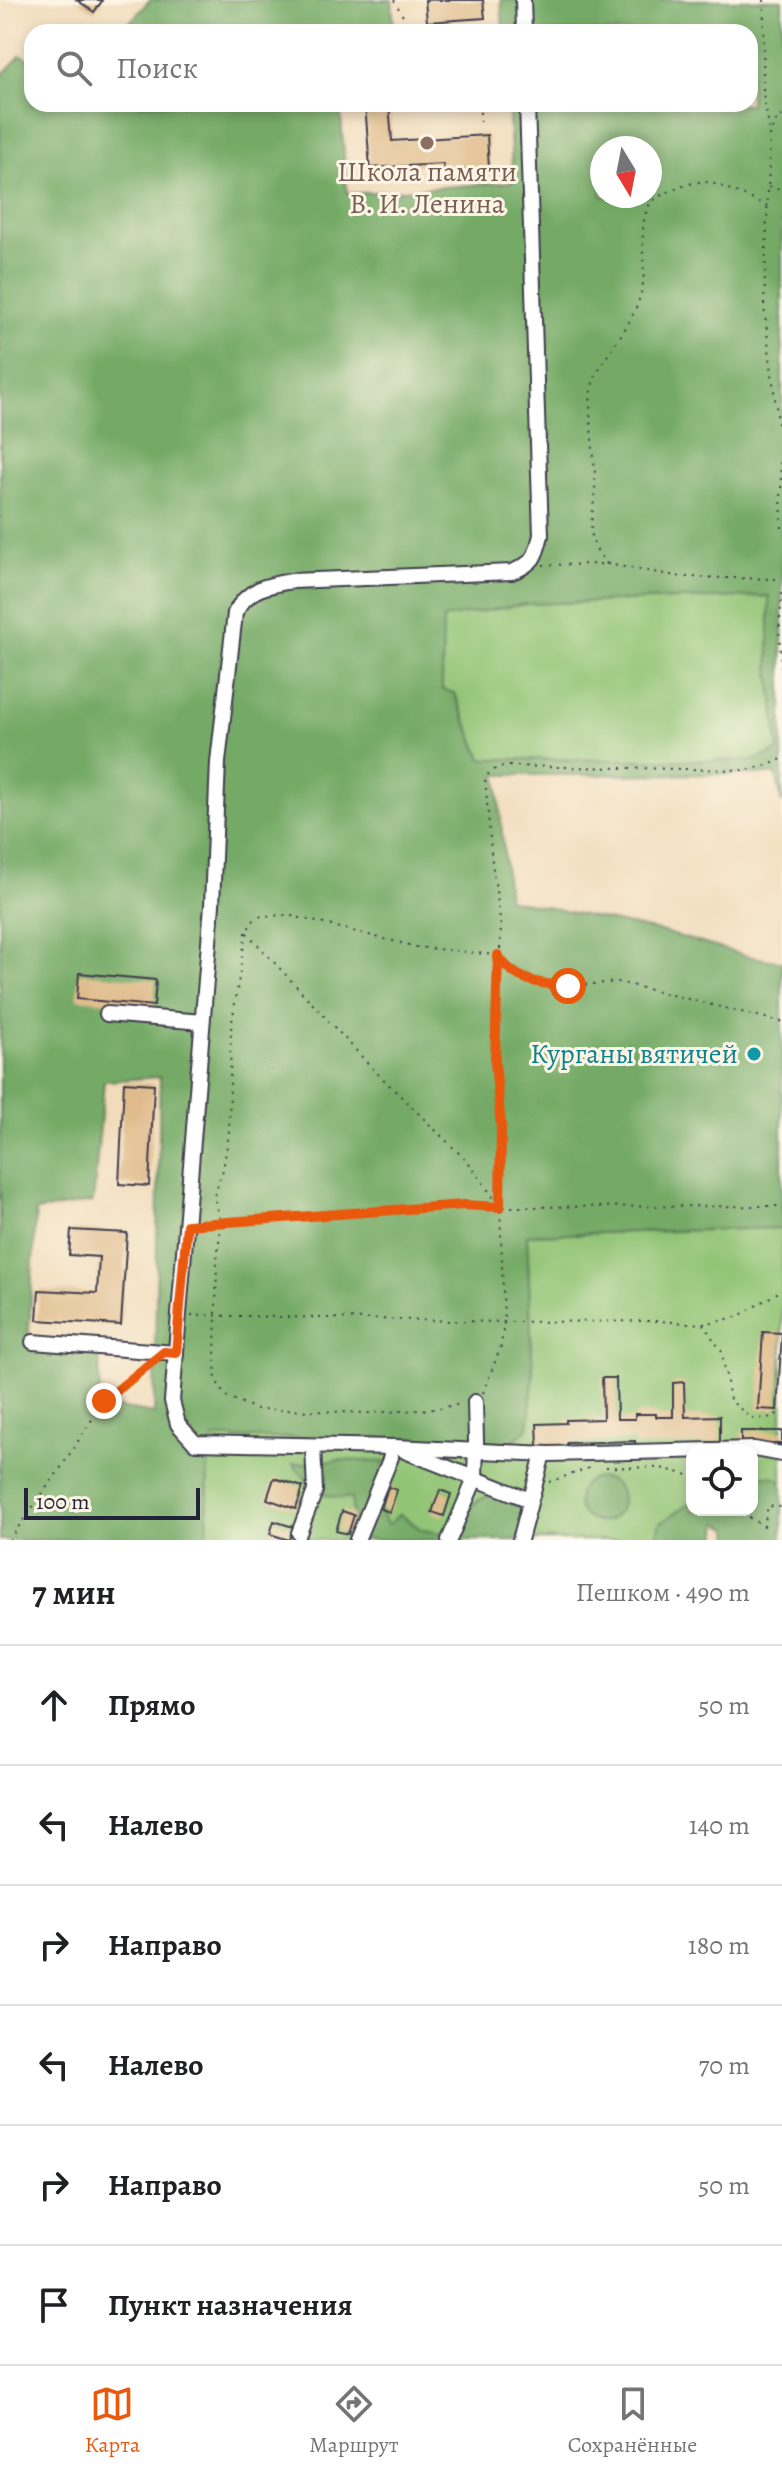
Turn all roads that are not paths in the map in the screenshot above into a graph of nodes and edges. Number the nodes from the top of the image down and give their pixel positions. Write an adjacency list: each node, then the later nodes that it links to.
1 (523, 0): 2 (lane)
2 (524, 24)
3 (527, 112): 5 (lane)
4 (107, 1014): 5 (lane)
5 (202, 1022): 7 (lane)
6 (33, 1342): 7 (lane)
7 (170, 1352): 9 (lane)
8 (475, 1402): 11 (lane)
9 (313, 1446): 10 (lane); 16 (lane)
10 (392, 1447): 11 (lane); 14 (lane); 17 (lane)
11 (476, 1451): 12 (lane); 14 (lane)
12 (543, 1454): 13 (lane); 15 (lane)
13 (782, 1454)
14 (475, 1479): 15 (lane); 18 (lane)
15 (532, 1494): 19 (lane)
16 (299, 1533)
17 (357, 1540)
18 (449, 1540)
19 (520, 1540)

